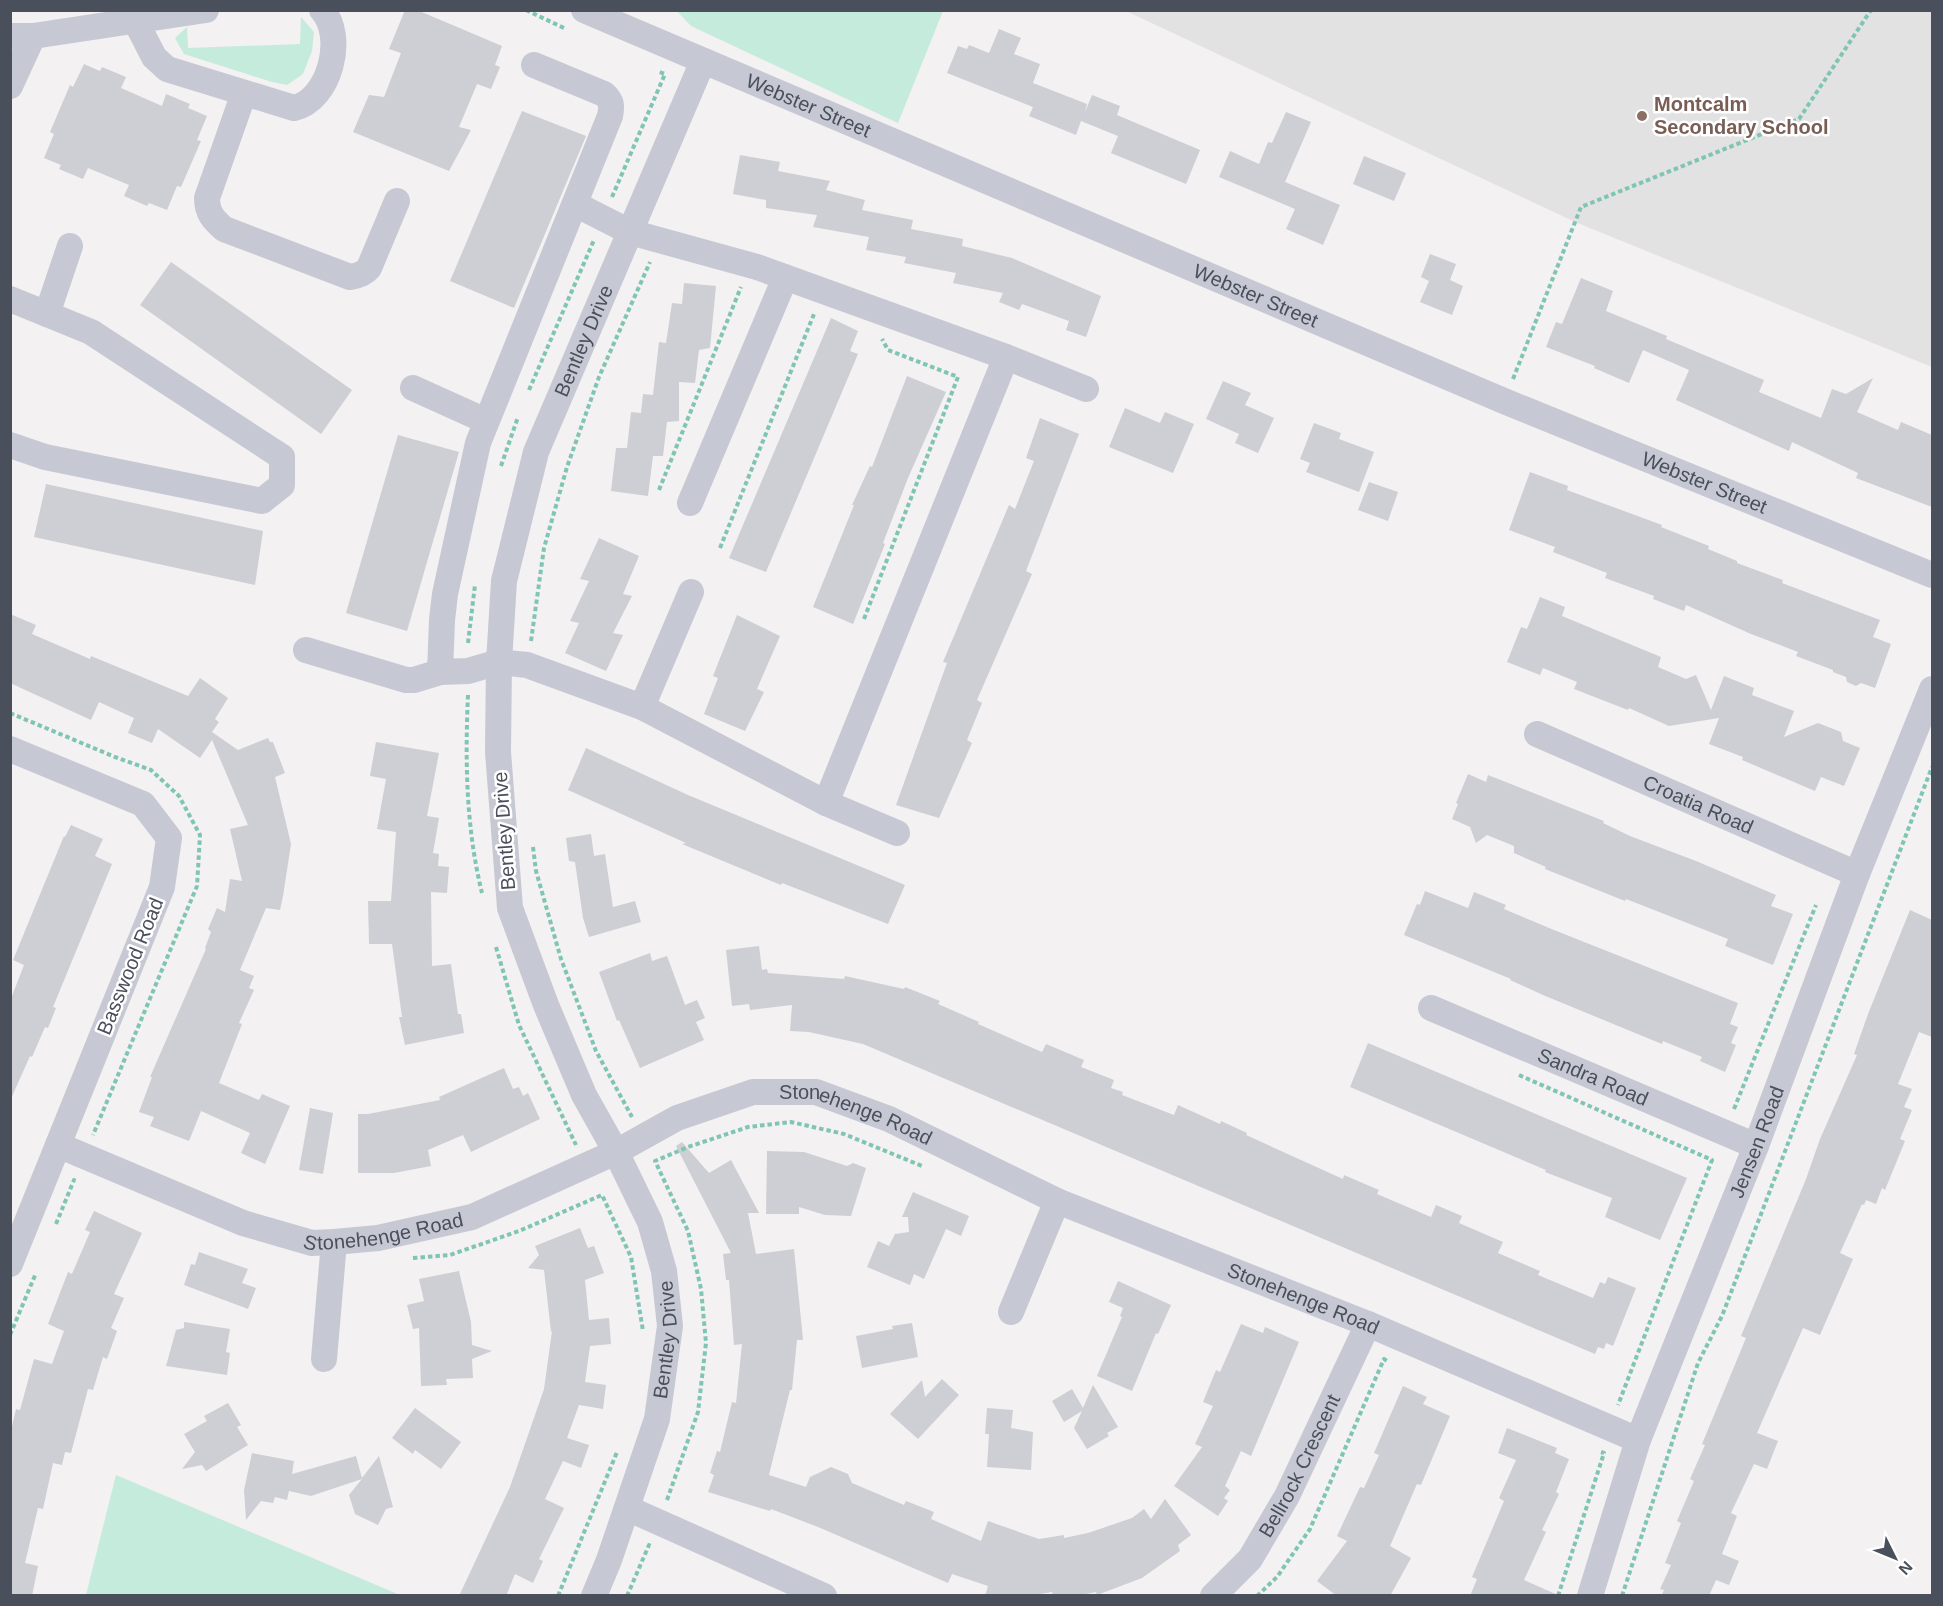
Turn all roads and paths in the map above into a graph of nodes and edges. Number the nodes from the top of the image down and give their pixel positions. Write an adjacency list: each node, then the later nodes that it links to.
1 (206, 10): 5 (street)
2 (322, 10): 10 (street)
3 (584, 10): 7 (street, Webster Street)
4 (1871, 10): 25 (path)
5 (133, 16): 6 (street); 10 (street)
6 (22, 36): 9 (street)
7 (703, 61): 13 (street, Bentley Drive); 25 (street, Webster Street)
8 (534, 64): 12 (street)
9 (10, 86)
10 (244, 93): 11 (street)
11 (397, 201)
12 (575, 204): 13 (street); 26 (street)
13 (630, 232): 16 (street); 35 (street, Bentley Drive)
14 (70, 246): 20 (street)
15 (660, 263): 36 (path)
16 (785, 278): 22 (street); 29 (street)
17 (742, 286): 28 (path)
18 (10, 299): 20 (street)
19 (820, 310): 30 (path)
20 (47, 314): 27 (street)
21 (876, 330): 33 (path)
22 (1006, 357): 24 (street); 43 (street)
23 (413, 388): 26 (street)
24 (1086, 389)
25 (1504, 401): 31 (street, Webster Street)
26 (486, 421): 37 (street)
27 (10, 445)
28 (659, 490)
29 (690, 503)
30 (720, 548)
31 (1932, 575)
32 (691, 592): 39 (street)
33 (864, 620)
34 (306, 650): 37 (street)
35 (499, 662): 36 (street); 37 (street); 54 (street, Bentley Drive)
36 (527, 665): 39 (street)
37 (440, 672)
38 (1932, 689): 46 (street, Jensen Road)
39 (642, 707): 43 (street)
40 (1537, 734): 46 (street, Croatia Road)
41 (10, 749): 52 (street, Basswood Road)
42 (1932, 767): 84 (path)
43 (826, 803): 44 (street)
44 (897, 833)
45 (531, 838): 51 (path)
46 (1857, 874): 53 (street, Jensen Road)
47 (1818, 900): 50 (path)
48 (1431, 1008): 53 (street, Sandra Road)
49 (1515, 1074): 69 (path)
50 (1732, 1113)
51 (642, 1136): 54 (street, Stonehenge Road); 57 (street, Stonehenge Road)
52 (58, 1145): 59 (street, Stonehenge Road); 61 (street, Basswood Road)
53 (1756, 1146): 70 (street, Jensen Road)
54 (616, 1152): 59 (street, Stonehenge Road); 74 (street, Bentley Drive)
55 (930, 1169): 73 (path)
56 (84, 1184): 58 (path)
57 (1057, 1201): 63 (street); 64 (street, Stonehenge Road)
58 (56, 1224)
59 (334, 1242): 67 (street)
60 (403, 1258): 66 (path)
61 (10, 1264)
62 (38, 1269): 65 (path)
63 (1011, 1312)
64 (1368, 1324): 70 (street, Stonehenge Road); 80 (street, Bellrock Crescent)
65 (10, 1335)
66 (644, 1338)
67 (324, 1359)
68 (1395, 1364): 81 (path)
69 (1618, 1405)
70 (1638, 1440): 83 (street, Jensen Road)
71 (620, 1445): 76 (path)
72 (1593, 1448): 82 (path)
73 (665, 1506)
74 (627, 1508): 77 (street, Bentley Drive); 79 (street)
75 (660, 1550): 78 (path)
76 (558, 1596)
77 (594, 1596)
78 (627, 1596)
79 (824, 1596)
80 (1213, 1596)
81 (1257, 1596)
82 (1558, 1596)
83 (1590, 1596)
84 (1622, 1596)

